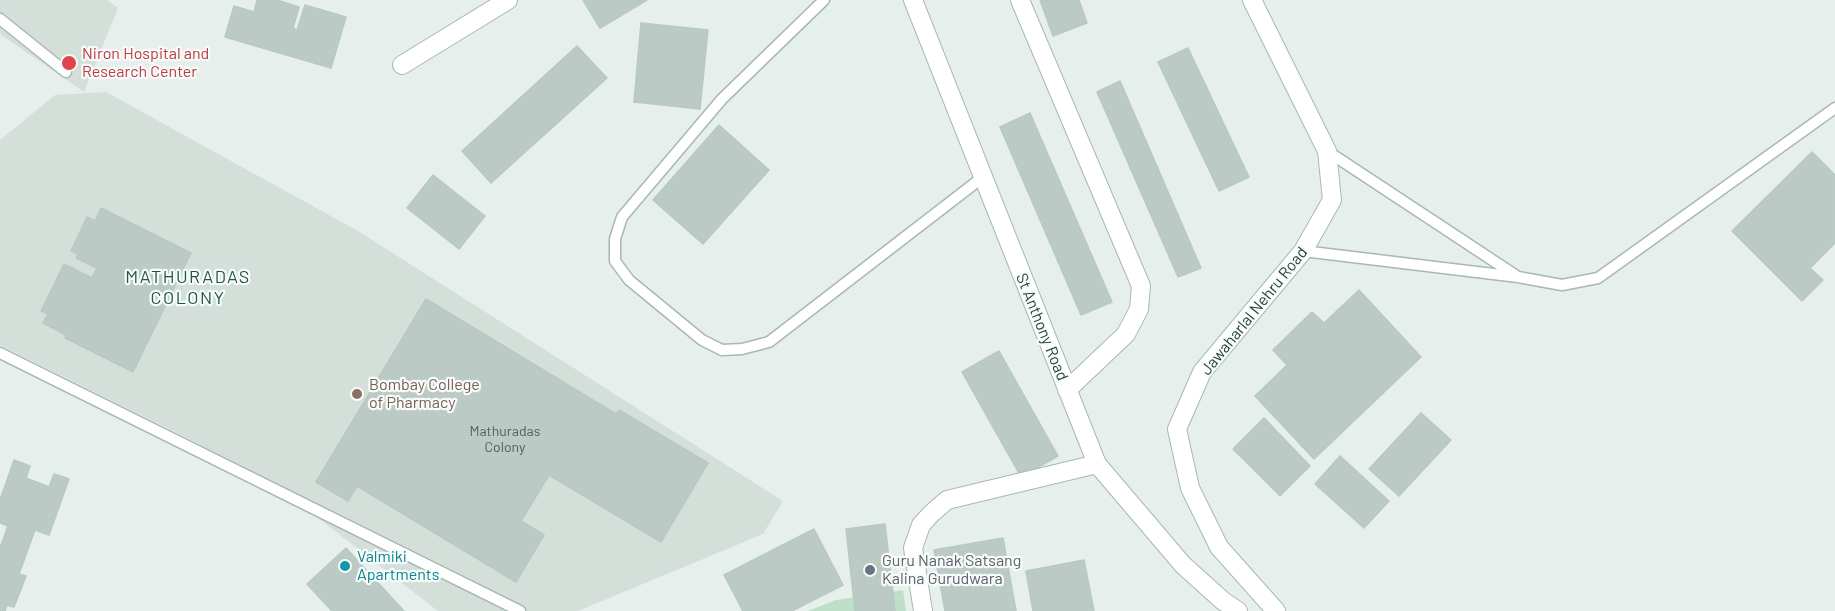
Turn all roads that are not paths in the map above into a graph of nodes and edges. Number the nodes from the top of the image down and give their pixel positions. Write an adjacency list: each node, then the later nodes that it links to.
1 (508, 0): 7 (street)
2 (824, 0): 11 (lane)
3 (913, 0): 11 (street, St Anthony Road)
4 (1020, 0): 15 (street)
5 (1251, 0): 10 (street, Jawaharlal Nehru Road)
6 (0, 19): 8 (lane)
7 (402, 64)
8 (66, 72)
9 (1834, 111): 13 (lane)
10 (1327, 151): 12 (street, Jawaharlal Nehru Road); 13 (lane)
11 (983, 177): 15 (street, St Anthony Road)
12 (1303, 251): 13 (lane); 20 (street, Jawaharlal Nehru Road)
13 (1518, 277)
14 (0, 353): 17 (lane)
15 (1067, 390): 16 (street, St Anthony Road)
16 (1097, 464): 18 (street); 19 (street, St Anthony Road)
17 (520, 611)
18 (923, 611)
19 (1238, 611)
20 (1276, 611)

